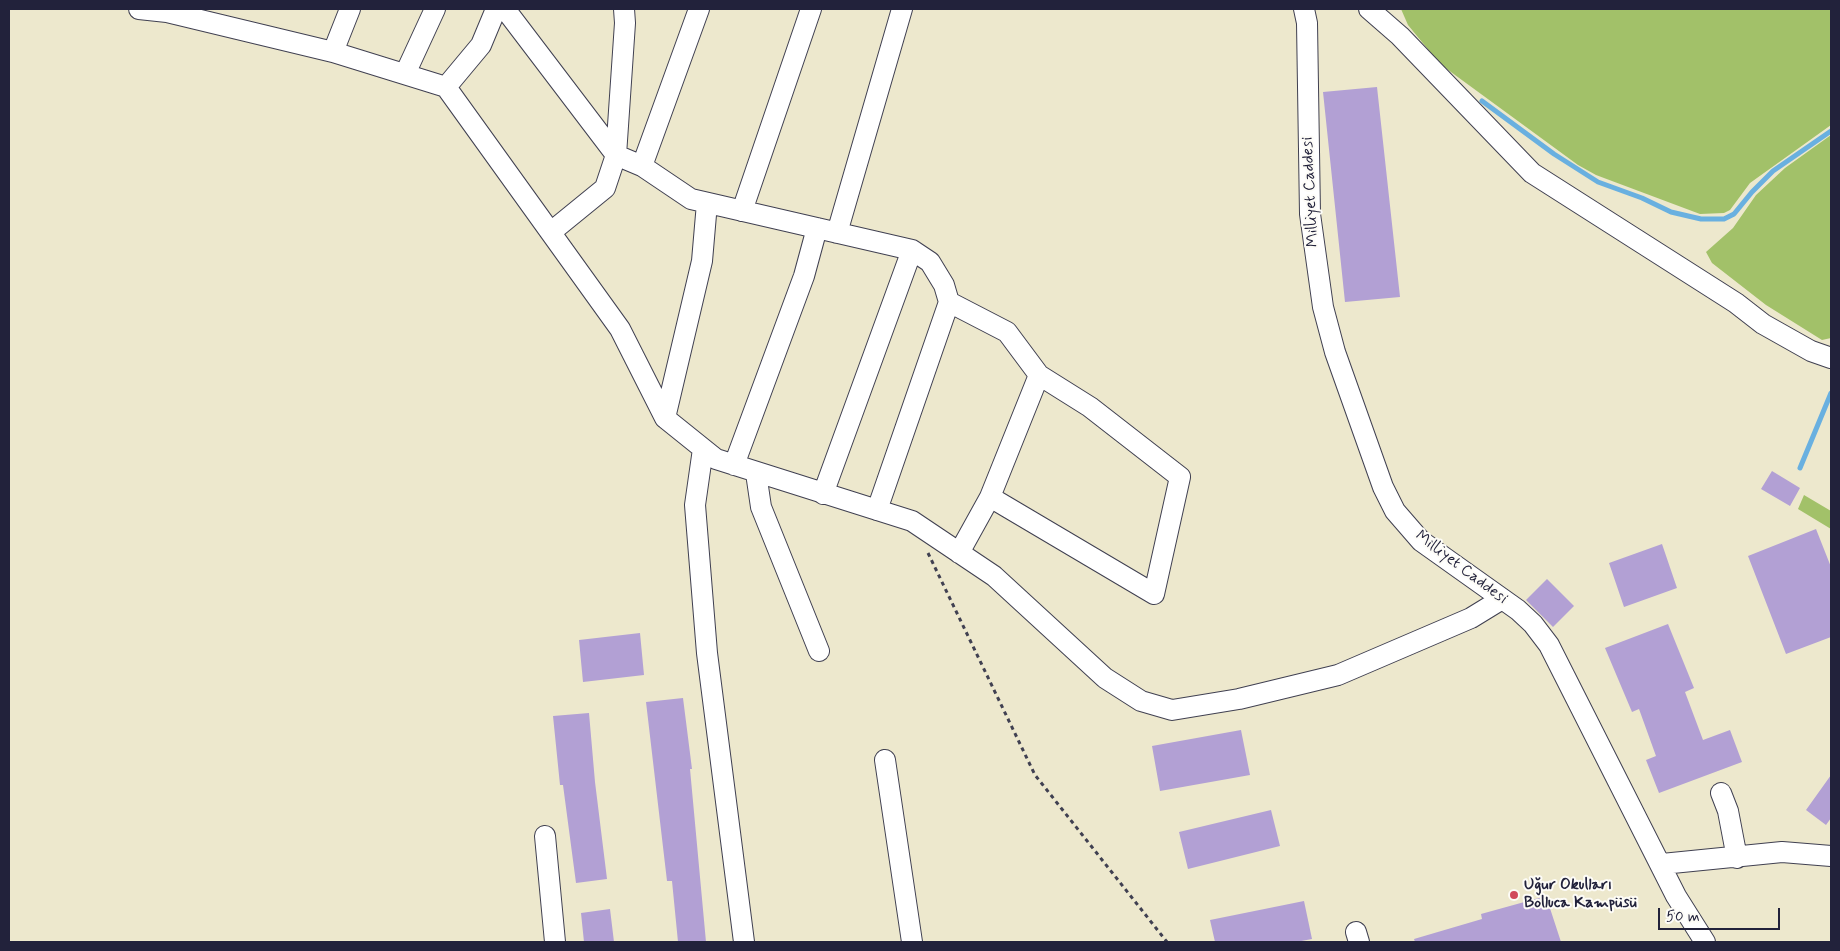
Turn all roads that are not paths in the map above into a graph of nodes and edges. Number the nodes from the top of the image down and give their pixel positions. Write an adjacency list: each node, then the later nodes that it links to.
1 (139, 9): 12 (street)
2 (350, 9): 13 (street)
3 (435, 9): 14 (street)
4 (496, 9): 15 (street)
5 (505, 9): 16 (street)
6 (624, 9): 16 (street)
7 (699, 9): 17 (street)
8 (811, 9): 19 (street)
9 (902, 9): 22 (street)
10 (1304, 9): 35 (street, Milliyet Caddesi)
11 (1369, 9): 25 (street)
12 (203, 14): 13 (street)
13 (333, 52): 14 (street)
14 (405, 74): 15 (street)
15 (446, 87): 21 (street)
16 (616, 155): 17 (street); 21 (street)
17 (642, 166): 18 (street)
18 (707, 203): 19 (street); 27 (street)
19 (742, 211): 20 (street)
20 (817, 228): 22 (street); 29 (street)
21 (551, 232): 27 (street)
22 (837, 233): 23 (street)
23 (912, 250): 24 (street); 31 (street)
24 (949, 302): 26 (street); 33 (street)
25 (1831, 358)
26 (1039, 375): 32 (street); 32 (street)
27 (665, 418): 28 (street)
28 (703, 449): 29 (street); 44 (street)
29 (734, 466): 30 (street)
30 (756, 473): 31 (street); 36 (street)
31 (823, 494): 33 (street)
32 (990, 497): 34 (street)
33 (877, 510): 34 (street)
34 (959, 553): 35 (street)
35 (1502, 599): 42 (street, Milliyet Caddesi)
36 (819, 651)
37 (885, 760): 45 (street)
38 (1721, 794): 41 (street)
39 (545, 836): 43 (street)
40 (1831, 856): 41 (street)
41 (1737, 858): 42 (street)
42 (1662, 864): 46 (street, Milliyet Caddesi)
43 (555, 942)
44 (744, 942)
45 (912, 942)
46 (1705, 942)

